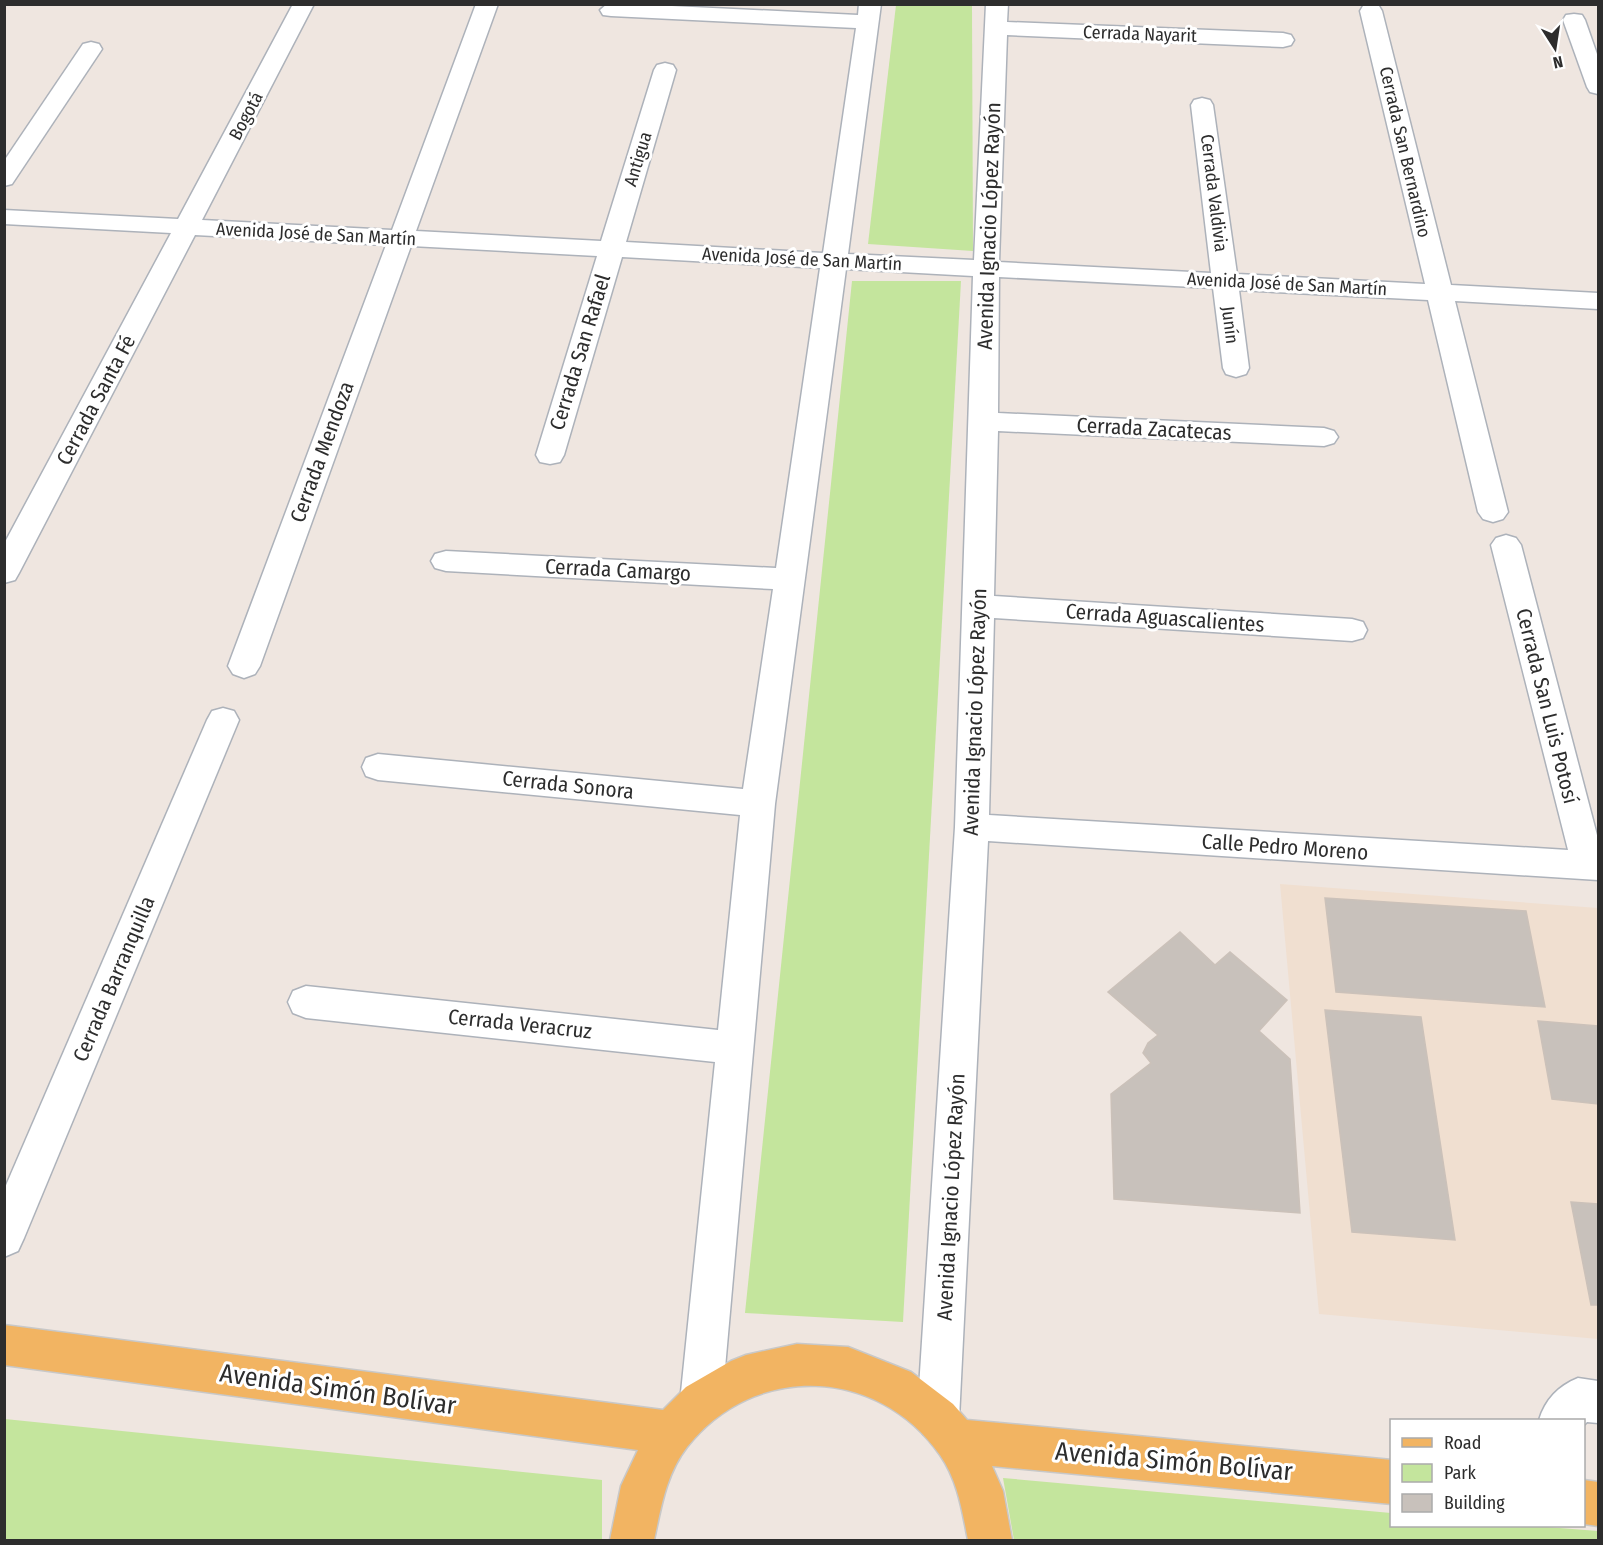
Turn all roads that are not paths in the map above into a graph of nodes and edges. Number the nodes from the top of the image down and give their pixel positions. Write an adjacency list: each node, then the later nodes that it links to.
1 (304, 4): 15 (street, Bogotá)
2 (487, 4): 16 (street, Cerrada Mendoza)
3 (612, 10): 5 (street)
4 (1371, 11): 21 (street, Cerrada San Bernardino)
5 (869, 13): 18 (street)
6 (997, 16): 8 (street, Cerrada Nayarit); 19 (street, Avenida Ignacio López Rayón)
7 (1574, 20): 11 (street)
8 (1283, 40)
9 (91, 49): 13 (street)
10 (665, 70): 17 (street, Antigua)
11 (1599, 87)
12 (1202, 105): 20 (street, Cerrada Valdivia)
13 (4, 179)
14 (4, 217): 15 (street, Avenida José de San Martín)
15 (187, 227): 16 (street, Avenida José de San Martín); 30 (street, Cerrada Santa Fé)
16 (401, 238): 17 (street, Avenida José de San Martín); 34 (street, Cerrada Mendoza)
17 (611, 249): 18 (street, Avenida José de San Martín); 26 (street, Cerrada San Rafael)
18 (834, 261): 19 (street, Avenida José de San Martín); 31 (street)
19 (986, 269): 20 (street, Avenida José de San Martín); 24 (street, Avenida Ignacio López Rayón)
20 (1225, 281): 21 (street, Avenida José de San Martín); 23 (street, Junín)
21 (1440, 292): 22 (street, Avenida José de San Martín); 27 (street, Cerrada San Bernardino)
22 (1599, 301)
23 (1236, 368)
24 (984, 421): 25 (street, Cerrada Zacatecas); 32 (street, Avenida Ignacio López Rayón)
25 (1324, 437)
26 (550, 455)
27 (1493, 512)
28 (1506, 545): 39 (street, Cerrada San Luis Potosí)
29 (446, 561): 31 (street, Cerrada Camargo)
30 (4, 573)
31 (790, 579): 37 (street)
32 (979, 606): 33 (street, Cerrada Aguascalientes); 38 (street, Avenida Ignacio López Rayón)
33 (1352, 630)
34 (244, 666)
35 (223, 720): 42 (street, Cerrada Barranquilla)
36 (378, 767): 37 (street, Cerrada Sonora)
37 (758, 804): 41 (street)
38 (972, 827): 39 (street, Calle Pedro Moreno); 47 (street, Avenida Ignacio López Rayón)
39 (1594, 866)
40 (306, 1002): 41 (street, Cerrada Veracruz)
41 (734, 1047): 44 (street)
42 (4, 1238)
43 (4, 1345): 48 (main road, Avenida Simón Bolívar)
44 (701, 1402): 47 (main road); 48 (main road)
45 (1599, 1402): 46 (street)
46 (1561, 1419)
47 (947, 1430): 49 (main road, Avenida Simón Bolívar); 51 (main road)
48 (672, 1433): 50 (main road)
49 (1390, 1482)
50 (632, 1540)
51 (990, 1540)

